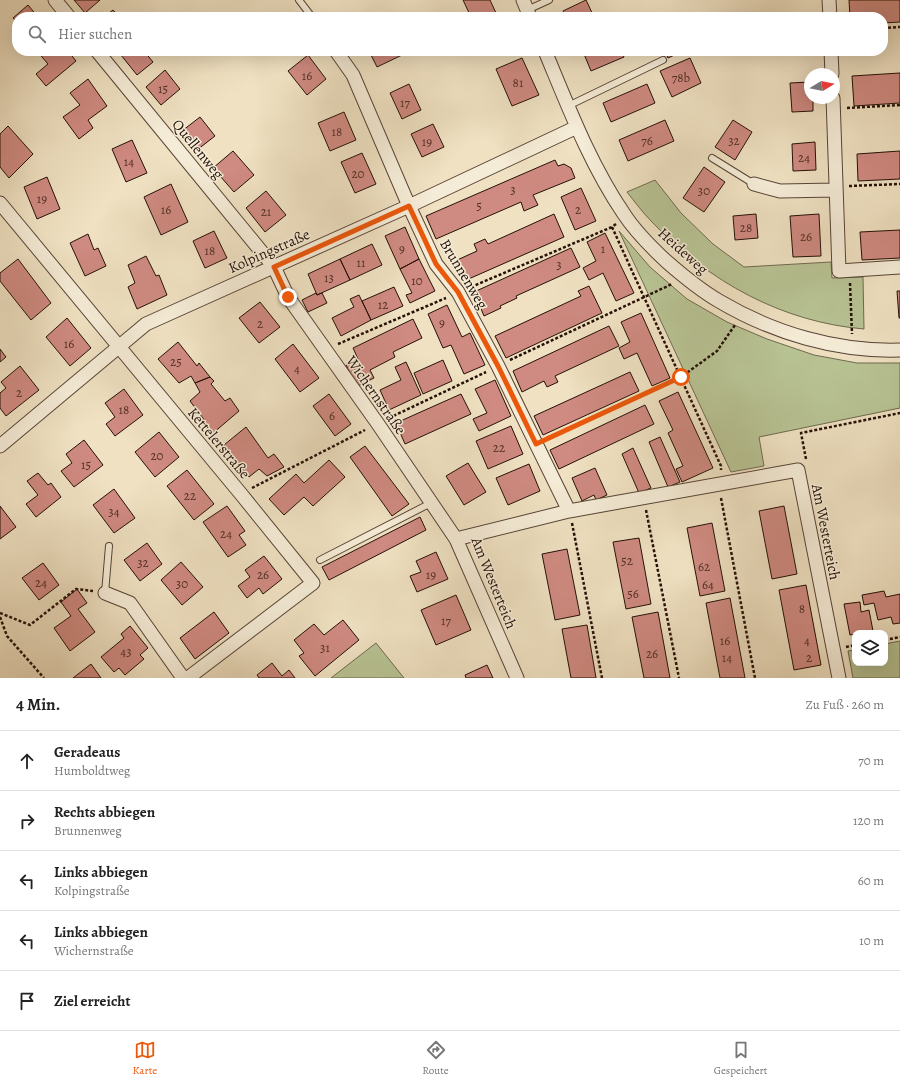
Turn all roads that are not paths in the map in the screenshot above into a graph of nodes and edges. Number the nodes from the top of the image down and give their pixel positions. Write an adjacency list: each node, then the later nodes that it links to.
1 (55, 0): 6 (street)
2 (299, 0): 7 (lane)
3 (549, 0): 5 (lane)
4 (829, 0): 8 (street)
5 (526, 9)
6 (65, 12)
7 (308, 12)
8 (830, 12)
9 (101, 56): 23 (street, Quellenweg)
10 (339, 56): 22 (street, Brunnenweg)
11 (547, 56): 16 (street, Heideweg)
12 (831, 56): 14 (street)
13 (663, 60): 16 (lane)
14 (832, 68)
15 (833, 104): 20 (street)
16 (568, 106): 17 (street, Heideweg)
17 (577, 127): 22 (street, Kolpingstraße); 26 (street, Heideweg)
18 (712, 158): 19 (lane)
19 (754, 184): 20 (street)
20 (836, 189): 24 (street)
21 (0, 203): 25 (street, Kettelerstraße)
22 (409, 206): 23 (street, Kolpingstraße); 29 (street, Brunnenweg)
23 (274, 267): 25 (street, Kolpingstraße); 28 (street, Wichernstraße)
24 (900, 267)
25 (119, 347): 27 (street, Kolpingstraße); 35 (street, Kettelerstraße)
26 (900, 350)
27 (0, 446)
28 (431, 503): 30 (street, Wichernstraße); 32 (lane)
29 (569, 511): 30 (street, Am Westerteich); 37 (street, Am Westerteich)
30 (456, 539): 36 (street, Am Westerteich)
31 (109, 546): 33 (lane)
32 (320, 560)
33 (105, 593): 34 (street)
34 (183, 678)
35 (188, 678)
36 (517, 678)
37 (839, 678)

